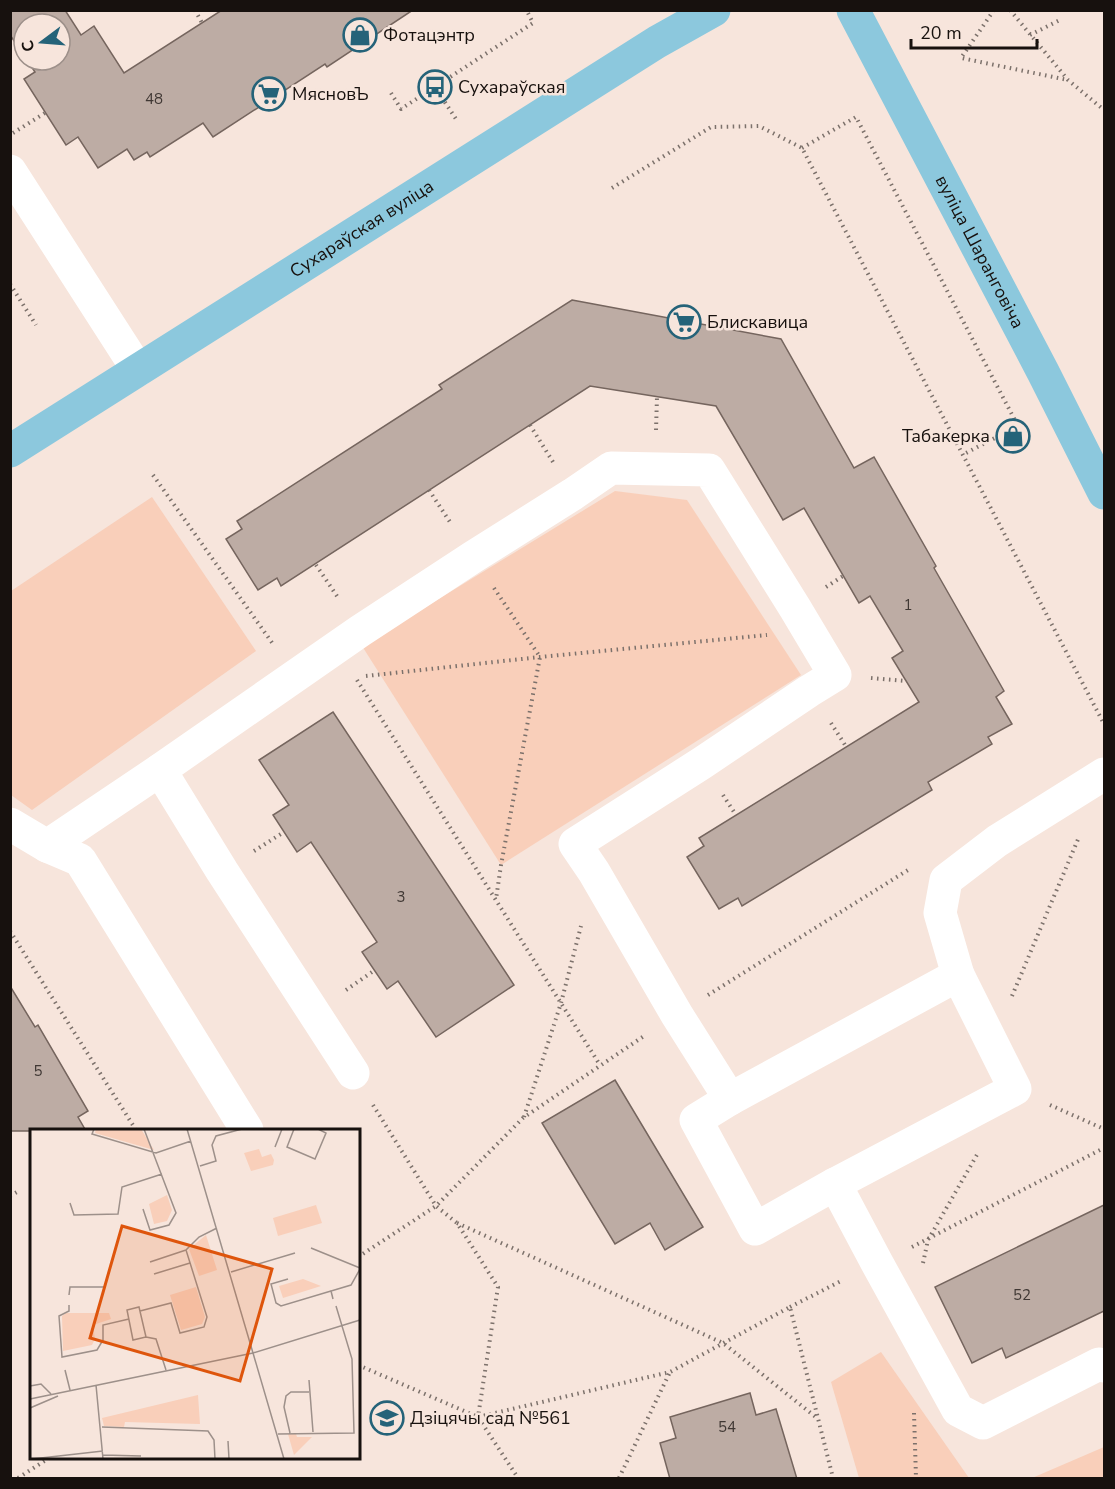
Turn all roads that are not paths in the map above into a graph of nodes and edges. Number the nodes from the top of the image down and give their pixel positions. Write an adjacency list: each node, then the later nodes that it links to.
1 (714, 10): 4 (main road, Сухараўская вуліца)
2 (853, 10): 6 (main road, вуліца Шаранговіча)
3 (10, 171): 4 (lane)
4 (138, 370): 5 (main road, Сухараўская вуліца)
5 (10, 451)
6 (1104, 493)
7 (160, 770): 10 (lane); 12 (lane); 13 (lane)
8 (1104, 774): 11 (lane)
9 (10, 824): 10 (lane)
10 (47, 846): 14 (lane)
11 (957, 975): 13 (lane); 15 (lane)
12 (353, 1073)
13 (730, 1099): 15 (lane)
14 (246, 1129)
15 (835, 1184): 16 (lane)
16 (1104, 1366)

